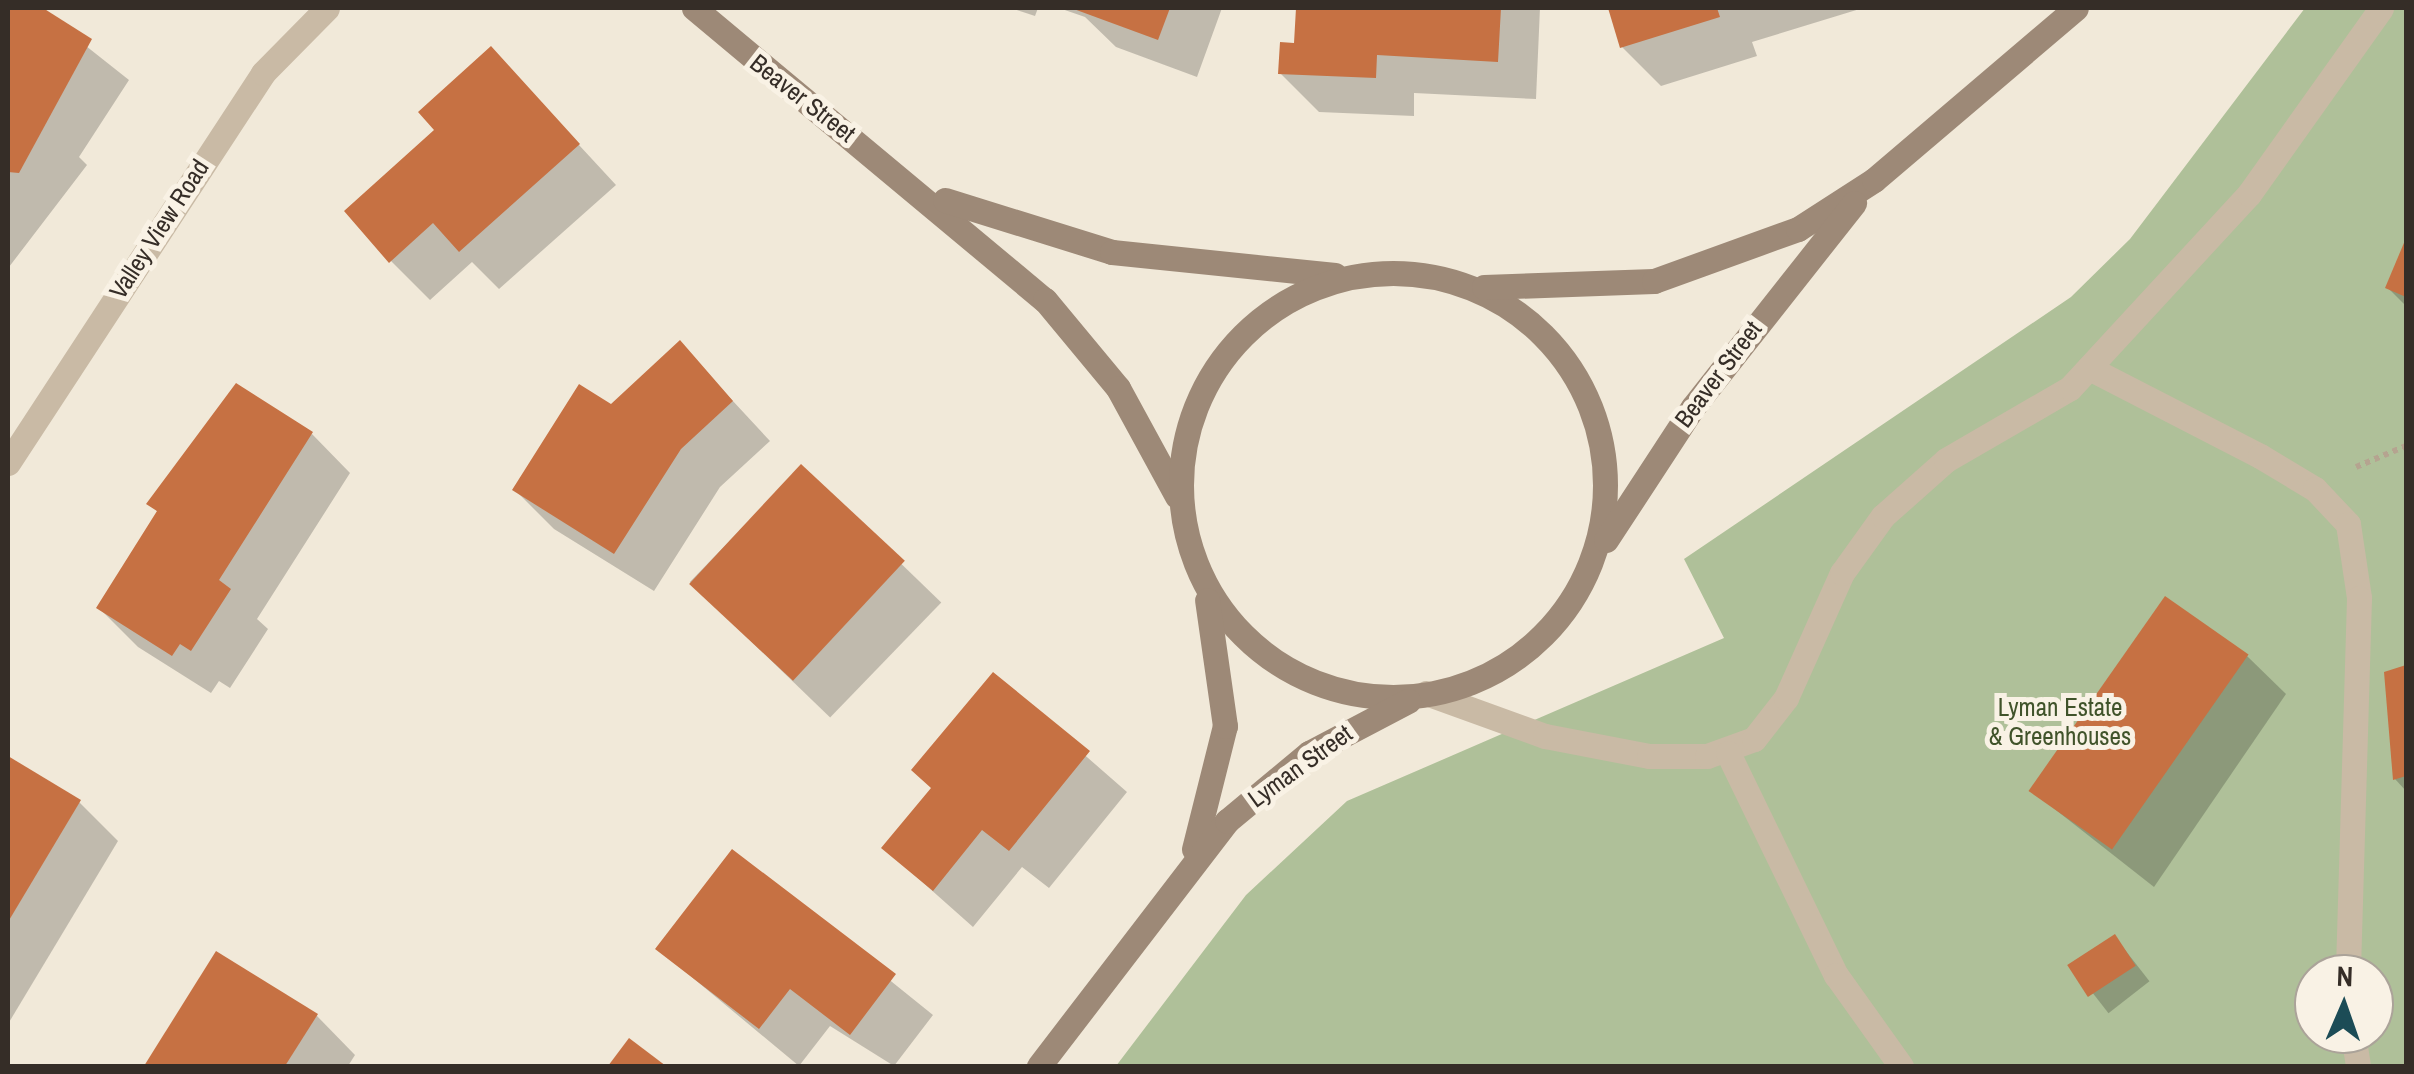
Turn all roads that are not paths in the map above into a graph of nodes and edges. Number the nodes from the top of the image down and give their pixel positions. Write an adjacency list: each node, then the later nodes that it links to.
1 (326, 8): 10 (street, Valley View Road)
2 (694, 8): 6 (main road, Beaver Street)
3 (2076, 8): 5 (main road, Beaver Street)
4 (2382, 8): 9 (street)
5 (1874, 180): 8 (main road, Beaver Street); 13 (main road, Beaver Street)
6 (915, 184): 7 (main road, Beaver Street); 11 (main road, Beaver Street)
7 (1360, 276): 8 (main road, Beaver Street); 11 (main road)
8 (1459, 284): 13 (main road)
9 (2089, 368): 15 (street); 17 (street)
10 (8, 463)
11 (1181, 507): 12 (main road, Lyman Street)
12 (1199, 572): 14 (main road); 16 (main road, Lyman Street)
13 (1583, 583): 14 (main road, Beaver Street)
14 (1426, 693): 15 (street); 16 (main road, Lyman Street)
15 (1728, 752): 19 (street)
16 (1190, 862): 18 (main road, Lyman Street)
17 (2349, 954)
18 (1039, 1066)
19 (1901, 1066)

